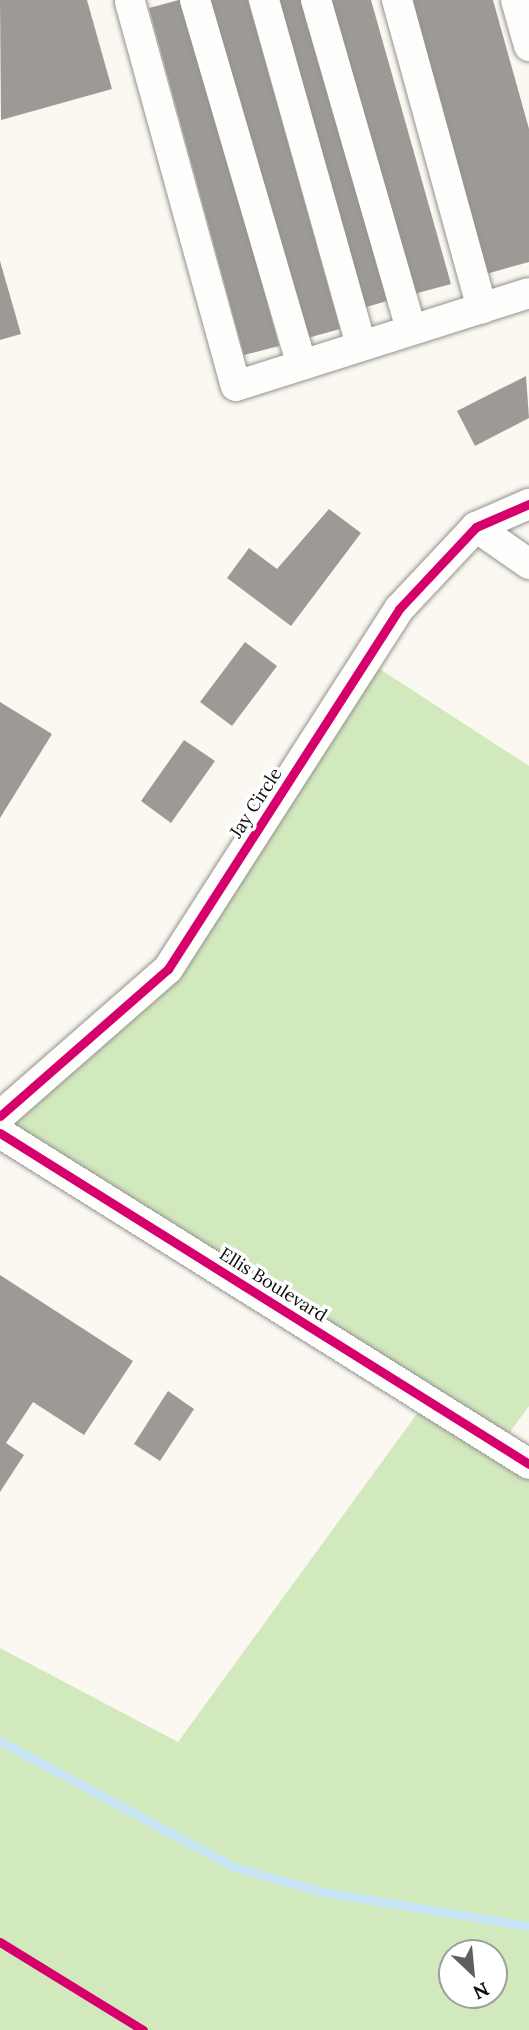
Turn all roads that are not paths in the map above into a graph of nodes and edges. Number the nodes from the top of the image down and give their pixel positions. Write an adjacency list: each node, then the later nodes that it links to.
1 (195, 0): 12 (street)
2 (264, 0): 11 (street)
3 (316, 0): 10 (street)
4 (397, 0): 9 (street)
5 (516, 0): 7 (street)
6 (133, 1): 12 (street)
7 (529, 46)
8 (529, 293): 9 (street)
9 (482, 308): 10 (street)
10 (411, 330): 11 (street)
11 (361, 346): 12 (street)
12 (303, 365)
13 (529, 504): 14 (street, Jay Circle)
14 (476, 527): 15 (street); 16 (street, Jay Circle)
15 (529, 564)
16 (0, 1115)
17 (0, 1133): 18 (street, Ellis Boulevard)
18 (529, 1464)

